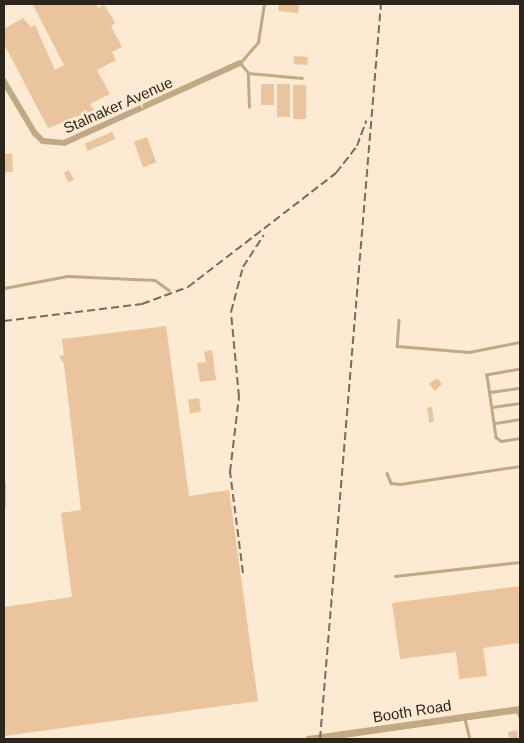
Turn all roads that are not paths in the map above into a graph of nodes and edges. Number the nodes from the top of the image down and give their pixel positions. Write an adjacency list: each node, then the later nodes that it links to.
1 (264, 4): 2 (lane)
2 (240, 64): 3 (lane); 5 (street, Stalnaker Avenue)
3 (248, 73): 4 (lane); 6 (lane)
4 (302, 78)
5 (4, 81)
6 (248, 107)
7 (4, 288): 8 (lane)
8 (169, 290)
9 (399, 320): 10 (lane)
10 (520, 342)
11 (520, 369): 13 (lane)
12 (520, 388): 13 (lane)
13 (490, 392): 15 (lane)
14 (520, 403): 15 (lane)
15 (492, 407): 17 (lane)
16 (520, 419): 17 (lane)
17 (495, 423): 18 (lane)
18 (520, 438)
19 (520, 466): 20 (lane)
20 (387, 473)
21 (4, 483): 22 (lane)
22 (4, 505)
23 (520, 562): 24 (lane)
24 (395, 576)
25 (519, 712): 26 (street, Booth Road)
26 (465, 717): 27 (street, Booth Road); 28 (lane)
27 (308, 739)
28 (470, 739)

